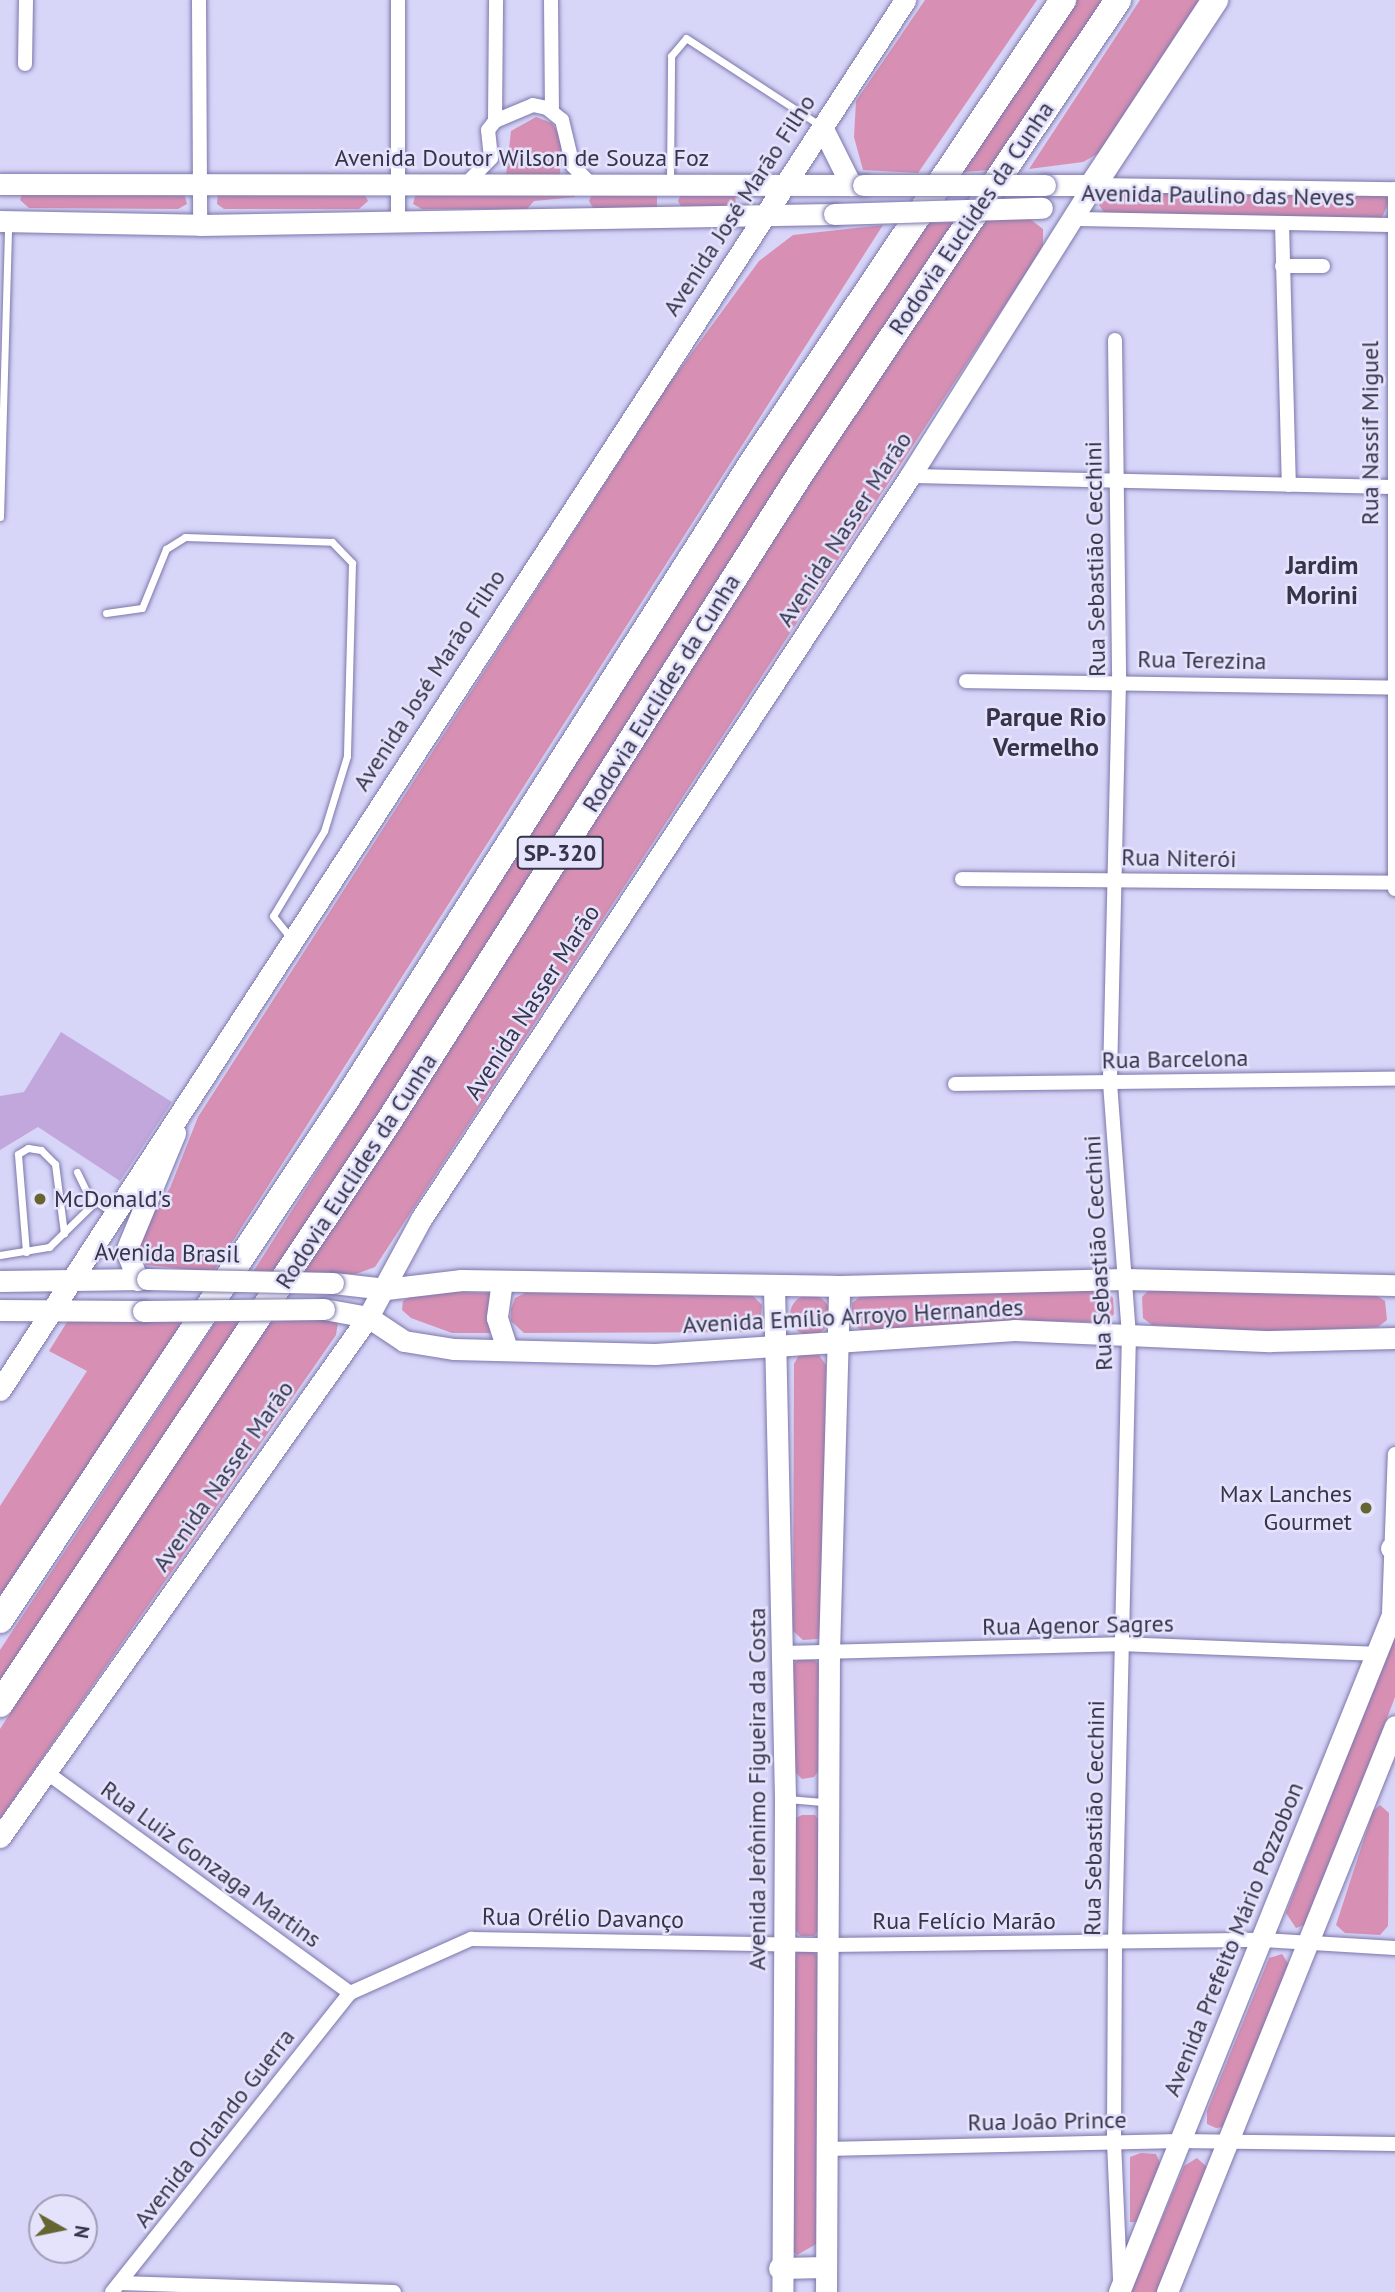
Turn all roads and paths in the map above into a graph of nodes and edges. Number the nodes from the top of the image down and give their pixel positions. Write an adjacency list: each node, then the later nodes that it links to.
1 (26, 0): 10 (street)
2 (199, 0): 15 (street)
3 (398, 0): 16 (street)
4 (496, 0): 12 (street)
5 (551, 0): 11 (street)
6 (905, 0): 13 (main road, Avenida José Marão Filho)
7 (1063, 0): 82 (highway, Rodovia Euclides da Cunha / SP-320)
8 (1118, 0): 87 (highway, Rodovia Euclides da Cunha / SP-320)
9 (1215, 0): 23 (highway)
10 (25, 64)
11 (552, 111): 12 (street); 18 (street)
12 (495, 121): 17 (street)
13 (822, 127): 19 (lane); 20 (main road, Avenida José Marão Filho); 21 (main road)
14 (3, 184): 15 (main road, Avenida Doutor Wilson de Souza Foz); 28 (main road)
15 (201, 184): 16 (main road, Avenida Doutor Wilson de Souza Foz); 32 (street)
16 (398, 184): 17 (main road, Avenida Doutor Wilson de Souza Foz); 30 (street)
17 (464, 184): 18 (main road, Avenida Doutor Wilson de Souza Foz)
18 (593, 185): 19 (main road, Avenida Doutor Wilson de Souza Foz); 29 (main road)
19 (670, 185): 20 (main road, Avenida Doutor Wilson de Souza Foz); 25 (main road)
20 (785, 185): 21 (main road, Avenida Doutor Wilson de Souza Foz); 26 (main road, Avenida José Marão Filho)
21 (857, 185): 22 (main road, Avenida Doutor Wilson de Souza Foz, bridge)
22 (1045, 185): 23 (main road, Avenida Paulino das Neves)
23 (1093, 186): 24 (street, Avenida Paulino das Neves); 27 (main road, Avenida Nasser Marão)
24 (1395, 189): 33 (street, Rua Nassif Miguel)
25 (669, 217): 26 (main road); 29 (main road)
26 (762, 219): 27 (main road, Avenida Paulino das Neves, bridge); 50 (main road, Avenida José Marão Filho)
27 (1072, 219): 31 (street, Avenida Paulino das Neves); 37 (main road, Avenida Nasser Marão)
28 (4, 221): 32 (main road); 41 (lane)
29 (528, 221): 30 (main road)
30 (398, 223): 32 (main road)
31 (1282, 223): 33 (street, Avenida Paulino das Neves); 34 (street)
32 (200, 225)
33 (1395, 225): 40 (street, Rua Nassif Miguel)
34 (1282, 266): 35 (street); 39 (street)
35 (1323, 266)
36 (1115, 340): 38 (street, Rua Sebastião Cecchini)
37 (910, 477): 38 (street); 69 (main road, Avenida Nasser Marão)
38 (1117, 482): 39 (street); 44 (street, Rua Sebastião Cecchini)
39 (1289, 485): 40 (street)
40 (1393, 487): 45 (street, Rua Nassif Miguel)
41 (0, 517)
42 (106, 613): 50 (lane)
43 (966, 681): 44 (street, Rua Terezina)
44 (1119, 681): 45 (street, Rua Terezina); 47 (street, Rua Sebastião Cecchini)
45 (1394, 688): 48 (street, Rua Nassif Miguel)
46 (962, 878): 47 (street, Rua Niterói)
47 (1111, 880): 48 (street, Rua Niterói); 53 (street, Rua Sebastião Cecchini)
48 (1395, 883): 49 (street, Rua Nassif Miguel)
49 (1395, 888)
50 (291, 938): 51 (main road, Avenida José Marão Filho)
51 (208, 1064): 56 (main road, Avenida José Marão Filho); 61 (main road)
52 (1395, 1079): 53 (street, Rua Barcelona)
53 (1110, 1083): 54 (street, Rua Barcelona); 62 (street, Rua Sebastião Cecchini)
54 (955, 1084)
55 (77, 1172): 56 (lane)
56 (104, 1207): 57 (lane); 60 (main road, Avenida José Marão Filho)
57 (64, 1233): 58 (lane); 58 (lane)
58 (26, 1252): 59 (lane)
59 (0, 1255)
60 (73, 1278): 61 (main road, Avenida Brasil); 63 (main road, Avenida Brasil); 70 (main road, Avenida José Marão Filho)
61 (143, 1279): 65 (main road, Avenida Brasil, bridge)
62 (1125, 1279): 66 (main road, Avenida Emílio Arroyo Hernandes); 68 (main road, Avenida Emílio Arroyo Hernandes); 73 (street, Rua Sebastião Cecchini)
63 (0, 1281)
64 (502, 1281): 67 (main road, Avenida Emílio Arroyo Hernandes); 69 (main road, Avenida Emílio Arroyo Hernandes); 77 (main road)
65 (333, 1283): 69 (main road, Avenida Emílio Arroyo Hernandes)
66 (1395, 1285)
67 (774, 1286): 68 (main road, Avenida Emílio Arroyo Hernandes); 76 (main road, Avenida Jerônimo Figueira da Costa)
68 (839, 1286): 75 (main road)
69 (386, 1289): 72 (main road, Avenida Nasser Marão)
70 (55, 1307): 71 (main road); 72 (main road, Avenida Emílio Arroyo Hernandes, bridge); 78 (main road, Avenida José Marão Filho)
71 (0, 1310)
72 (368, 1317): 77 (main road, Avenida Emílio Arroyo Hernandes); 89 (main road, Avenida Nasser Marão)
73 (1129, 1334): 74 (main road, Avenida Emílio Arroyo Hernandes); 75 (main road, Avenida Emílio Arroyo Hernandes); 83 (street, Rua Sebastião Cecchini)
74 (1395, 1338)
75 (837, 1344): 76 (main road, Avenida Emílio Arroyo Hernandes); 85 (main road)
76 (777, 1348): 77 (main road, Avenida Emílio Arroyo Hernandes); 84 (main road, Avenida Jerônimo Figueira da Costa)
77 (507, 1349)
78 (0, 1390)
79 (1395, 1454): 80 (street)
80 (1393, 1549): 81 (street)
81 (1392, 1613): 86 (main road, Avenida Prefeito Mário Pozzobon)
82 (0, 1619)
83 (1119, 1644): 85 (street, Rua Agenor Sagres); 86 (street, Rua Agenor Sagres); 95 (street, Rua Sebastião Cecchini)
84 (783, 1653): 85 (street, Rua Agenor Sagres); 90 (main road, Avenida Jerônimo Figueira da Costa)
85 (829, 1653): 91 (main road)
86 (1374, 1654): 93 (main road, Avenida Prefeito Mário Pozzobon)
87 (0, 1704)
88 (1395, 1726): 96 (main road)
89 (46, 1772): 92 (main road, Avenida Nasser Marão); 99 (street, Rua Luiz Gonzaga Martins)
90 (785, 1799): 91 (lane); 94 (main road, Avenida Jerônimo Figueira da Costa)
91 (829, 1802): 97 (main road)
92 (0, 1837)
93 (1263, 1940): 95 (street, Rua Felício Marão); 96 (street, Rua Felício Marão); 100 (main road, Avenida Prefeito Mário Pozzobon)
94 (784, 1943): 97 (street, Rua Felício Marão); 99 (street, Rua Orélio Davanço); 106 (main road, Avenida Jerônimo Figueira da Costa)
95 (1115, 1943): 97 (street, Rua Felício Marão); 102 (street, Rua Sebastião Cecchini)
96 (1311, 1943): 98 (street, Rua Felício Marão); 101 (main road)
97 (829, 1945): 104 (main road)
98 (1395, 1948)
99 (350, 1993): 107 (street, Avenida Orlando Guerra)
100 (1179, 2141): 101 (street, Rua João Prince); 102 (street, Rua João Prince); 108 (main road, Avenida Prefeito Mário Pozzobon)
101 (1228, 2141): 103 (street, Rua João Prince); 113 (main road)
102 (1114, 2142): 104 (street, Rua João Prince); 108 (street, Rua Sebastião Cecchini)
103 (1395, 2144)
104 (826, 2149): 105 (main road)
105 (826, 2267): 106 (main road); 112 (main road)
106 (779, 2268): 111 (main road, Avenida Jerônimo Figueira da Costa)
107 (116, 2288): 109 (street)
108 (1120, 2290)
109 (284, 2291): 110 (street)
110 (394, 2292)
111 (782, 2292)
112 (826, 2292)
113 (1167, 2292)

